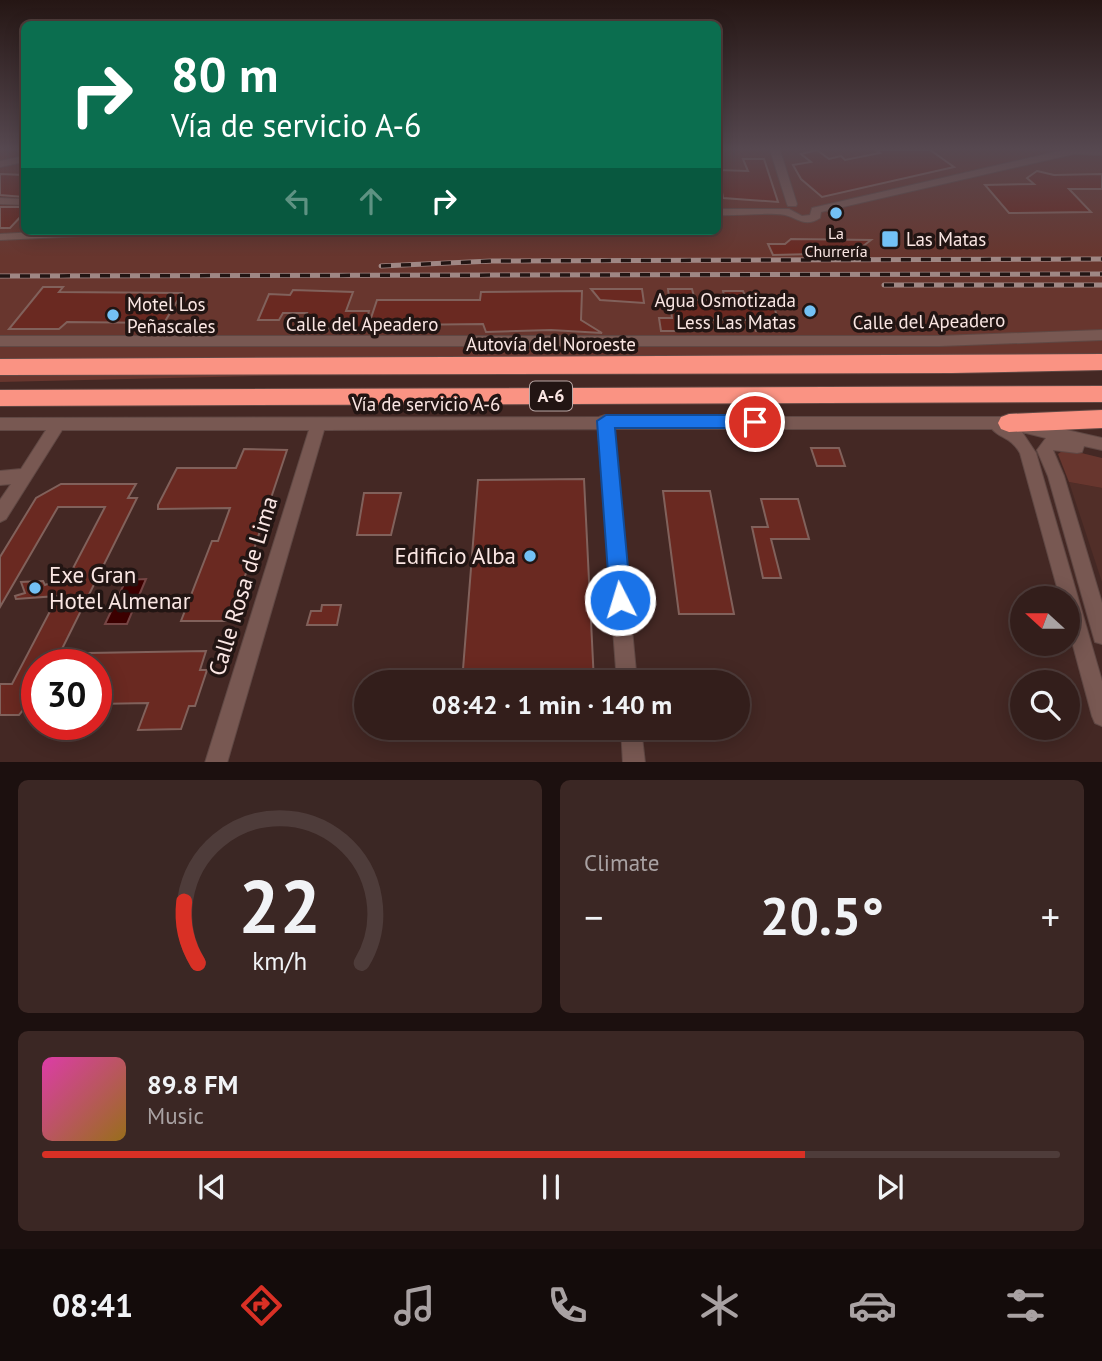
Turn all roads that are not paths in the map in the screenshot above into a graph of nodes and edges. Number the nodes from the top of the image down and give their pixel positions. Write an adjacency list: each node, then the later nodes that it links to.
1 (784, 186): 5 (street)
2 (924, 186): 5 (street)
3 (0, 201): 4 (street)
4 (21, 201)
5 (790, 208): 6 (street)
6 (721, 212)
7 (38, 235): 8 (street)
8 (0, 237)
9 (1102, 335): 10 (street, Calle del Apeadero)
10 (0, 341)
11 (0, 354): 14 (highway)
12 (1102, 362): 14 (highway, Autovía del Noroeste / A-6)
13 (0, 367): 14 (highway, Autovía del Noroeste / A-6)
14 (256, 368)
15 (1102, 394): 16 (highway, A-6)
16 (0, 398)
17 (1102, 419): 23 (highway)
18 (606, 421): 21 (street, Vía de servicio A-6); 22 (street, Vía de servicio A-6); 30 (street)
19 (0, 424): 20 (street, Vía de servicio A-6)
20 (58, 424): 21 (street, Vía de servicio A-6); 26 (street)
21 (318, 424): 33 (street, Calle Rosa de Lima)
22 (984, 424): 23 (street, Vía de servicio A-6); 31 (street)
23 (1009, 424): 24 (street, Vía de servicio A-6)
24 (1102, 444)
25 (1102, 452): 29 (street)
26 (25, 475): 27 (street); 28 (street)
27 (0, 478)
28 (0, 514)
29 (1102, 635)
30 (626, 670)
31 (1102, 716)
32 (632, 740): 34 (street)
33 (216, 762)
34 (634, 762)

